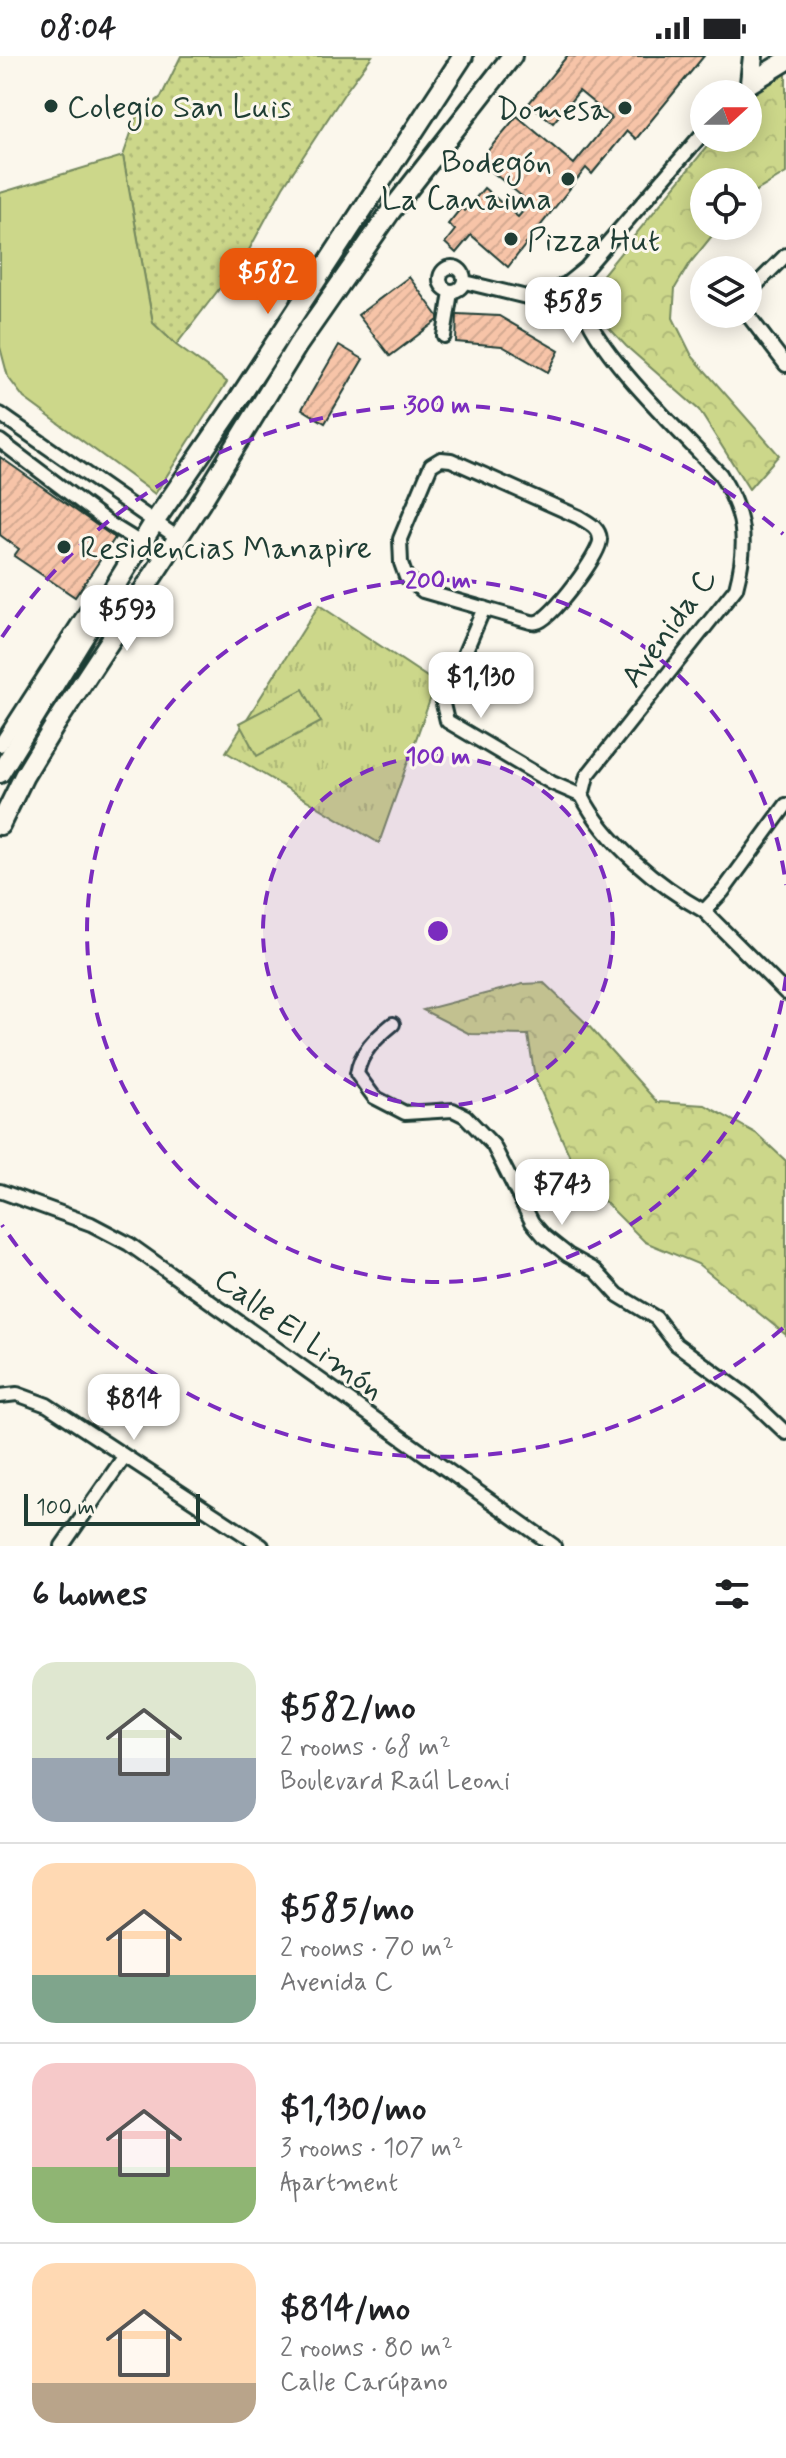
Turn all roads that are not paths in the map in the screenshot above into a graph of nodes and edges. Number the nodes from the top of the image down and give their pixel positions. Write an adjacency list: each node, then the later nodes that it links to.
1 (463, 56): 26 (main road)
2 (512, 56): 27 (main road)
3 (753, 56): 6 (main road)
4 (768, 56): 7 (main road)
5 (786, 61): 8 (main road)
6 (746, 80)
7 (750, 80)
8 (756, 80)
9 (690, 148): 11 (street, Avenida C)
10 (786, 255): 12 (street)
11 (586, 268): 14 (street, Avenida C); 15 (street, Avenida C)
12 (762, 279)
13 (465, 282): 16 (street); 16 (street, Avenida C); 17 (street, Avenida C)
14 (561, 287): 15 (street); 17 (street, Avenida C); 19 (street)
15 (581, 291): 18 (street, Avenida C)
16 (451, 292): 21 (street)
17 (520, 296): 19 (street, Avenida C)
18 (583, 305): 19 (street); 22 (street, Avenida C)
19 (560, 311): 22 (street, Avenida C)
20 (758, 328): 23 (street)
21 (444, 336)
22 (606, 349): 34 (street, Avenida C)
23 (786, 365)
24 (0, 414): 26 (street)
25 (0, 441): 28 (street)
26 (155, 521): 27 (street); 28 (main road)
27 (178, 538): 29 (main road)
28 (143, 544): 29 (street); 30 (main road)
29 (165, 558): 36 (main road)
30 (114, 590): 32 (street); 33 (main road)
31 (484, 608): 31 (street); 34 (street)
32 (0, 745)
33 (0, 773)
34 (582, 796): 37 (street)
35 (786, 805): 37 (street)
36 (0, 825)
37 (704, 911): 38 (street)
38 (786, 993)
39 (393, 1024): 42 (street)
40 (0, 1191): 48 (street, Calle El Limón)
41 (0, 1396): 43 (street)
42 (786, 1433)
43 (124, 1457): 44 (street); 45 (street)
44 (243, 1535): 46 (street); 47 (street)
45 (62, 1546)
46 (235, 1546)
47 (262, 1546)
48 (554, 1546)

